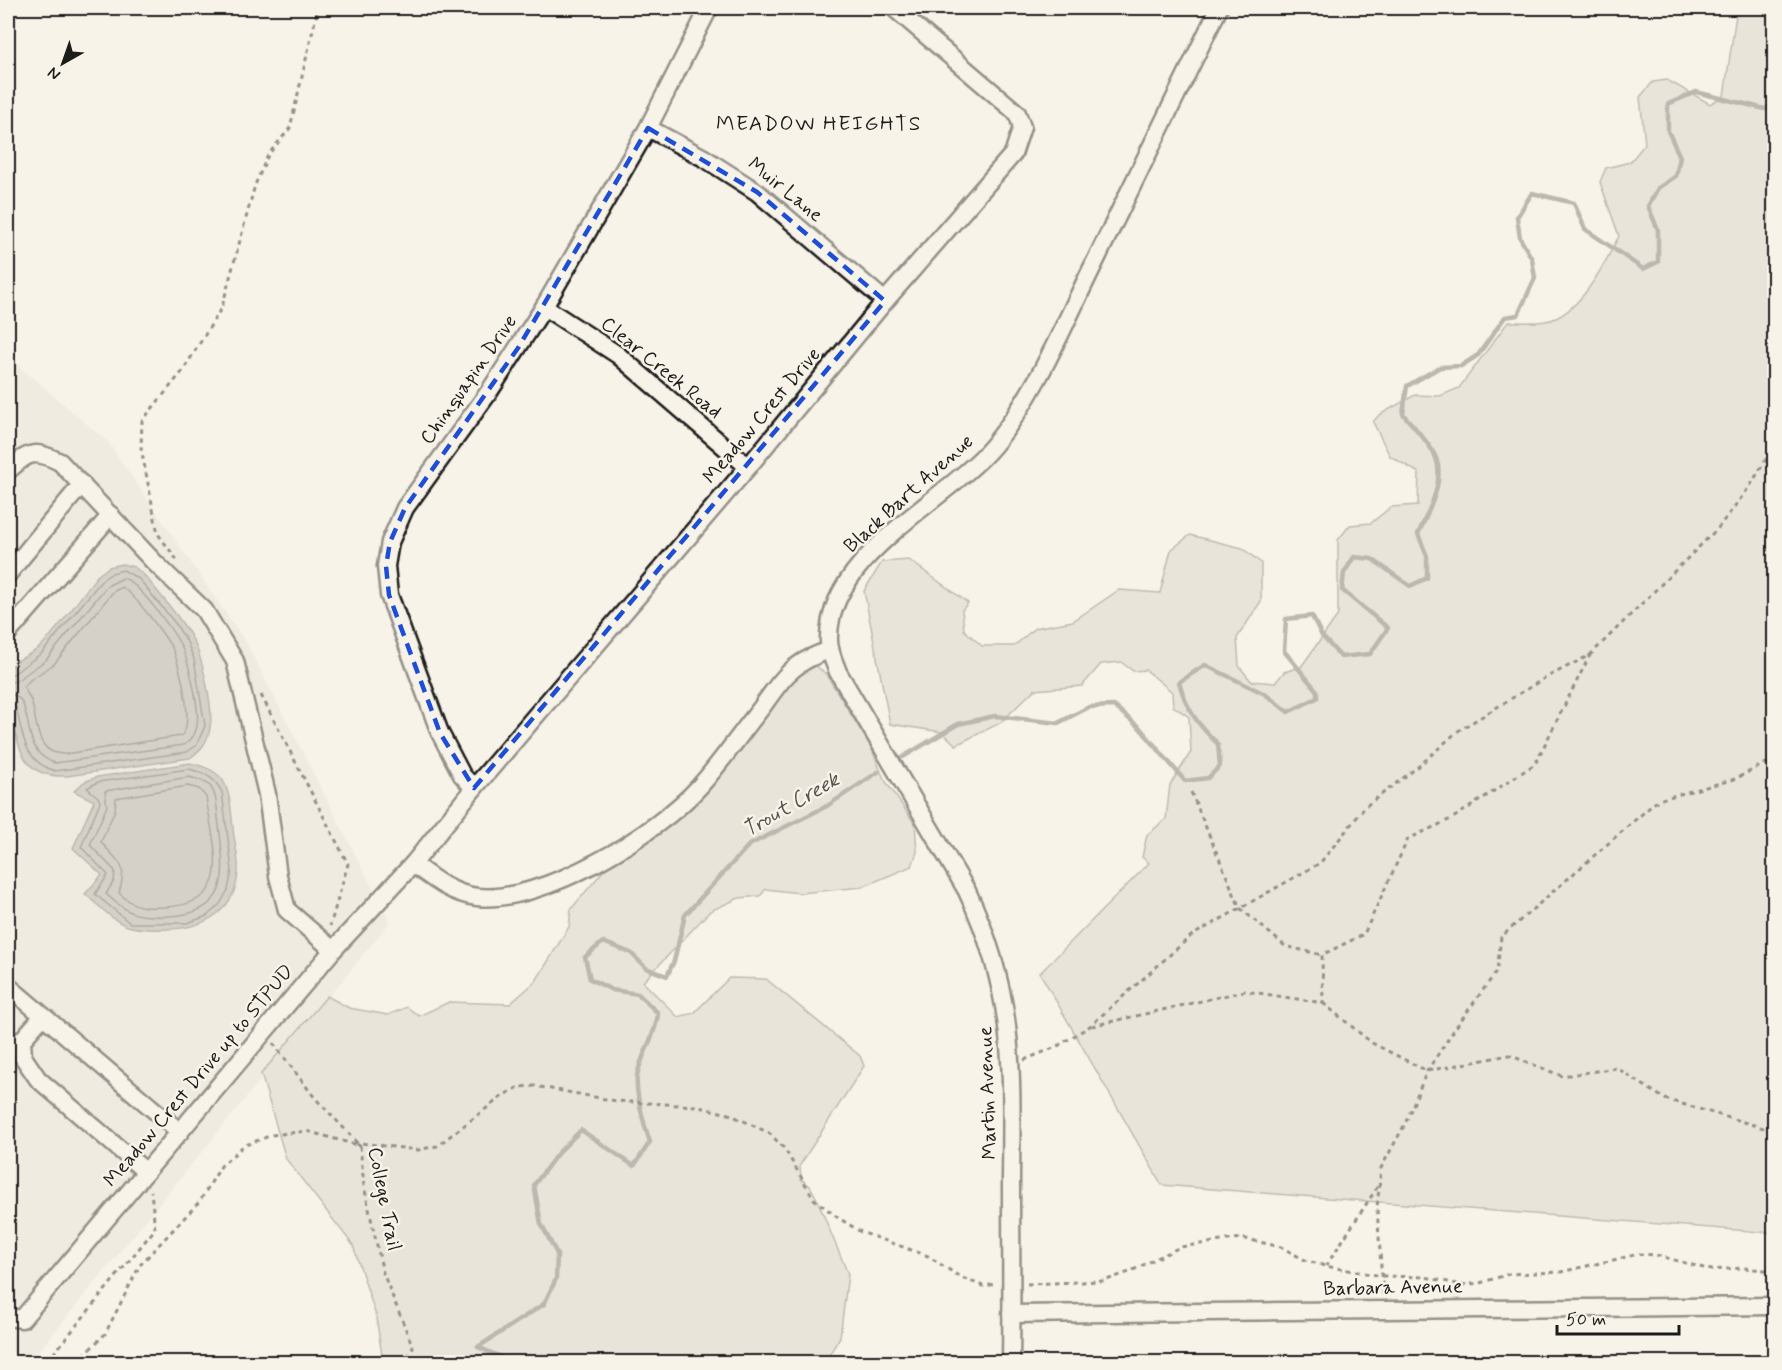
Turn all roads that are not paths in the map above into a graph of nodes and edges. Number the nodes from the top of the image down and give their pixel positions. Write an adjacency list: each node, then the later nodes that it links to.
1 (709, 8): 4 (street, Chinquapin Drive)
2 (894, 8): 5 (street, Meadow Crest Drive)
3 (1219, 8): 13 (street, Black Bart Avenue)
4 (648, 128): 5 (street, Muir Lane); 6 (street, Chinquapin Drive)
5 (885, 301): 7 (street, Meadow Crest Drive)
6 (544, 307): 7 (street, Clear Creek Road); 14 (street, Chinquapin Drive)
7 (748, 467): 14 (street, Meadow Crest Drive)
8 (8, 471): 9 (street)
9 (82, 484): 10 (street); 11 (street)
10 (111, 515): 12 (street); 16 (street)
11 (8, 574)
12 (8, 633)
13 (830, 650): 15 (street); 22 (street, Martin Avenue)
14 (474, 788): 15 (street, Meadow Crest Drive)
15 (413, 864): 16 (street, Meadow Crest Drive up to STPUD)
16 (329, 946): 19 (street, Meadow Crest Drive up to STPUD)
17 (8, 986): 18 (street)
18 (43, 1016): 19 (street); 20 (street)
19 (180, 1132): 20 (street, Meadow Crest Drive up to STPUD)
20 (147, 1170): 23 (street, Meadow Crest Drive up to STPUD)
21 (1774, 1306): 22 (street, Barbara Avenue)
22 (1011, 1314): 24 (street, Martin Avenue)
23 (15, 1318)
24 (1011, 1362)

